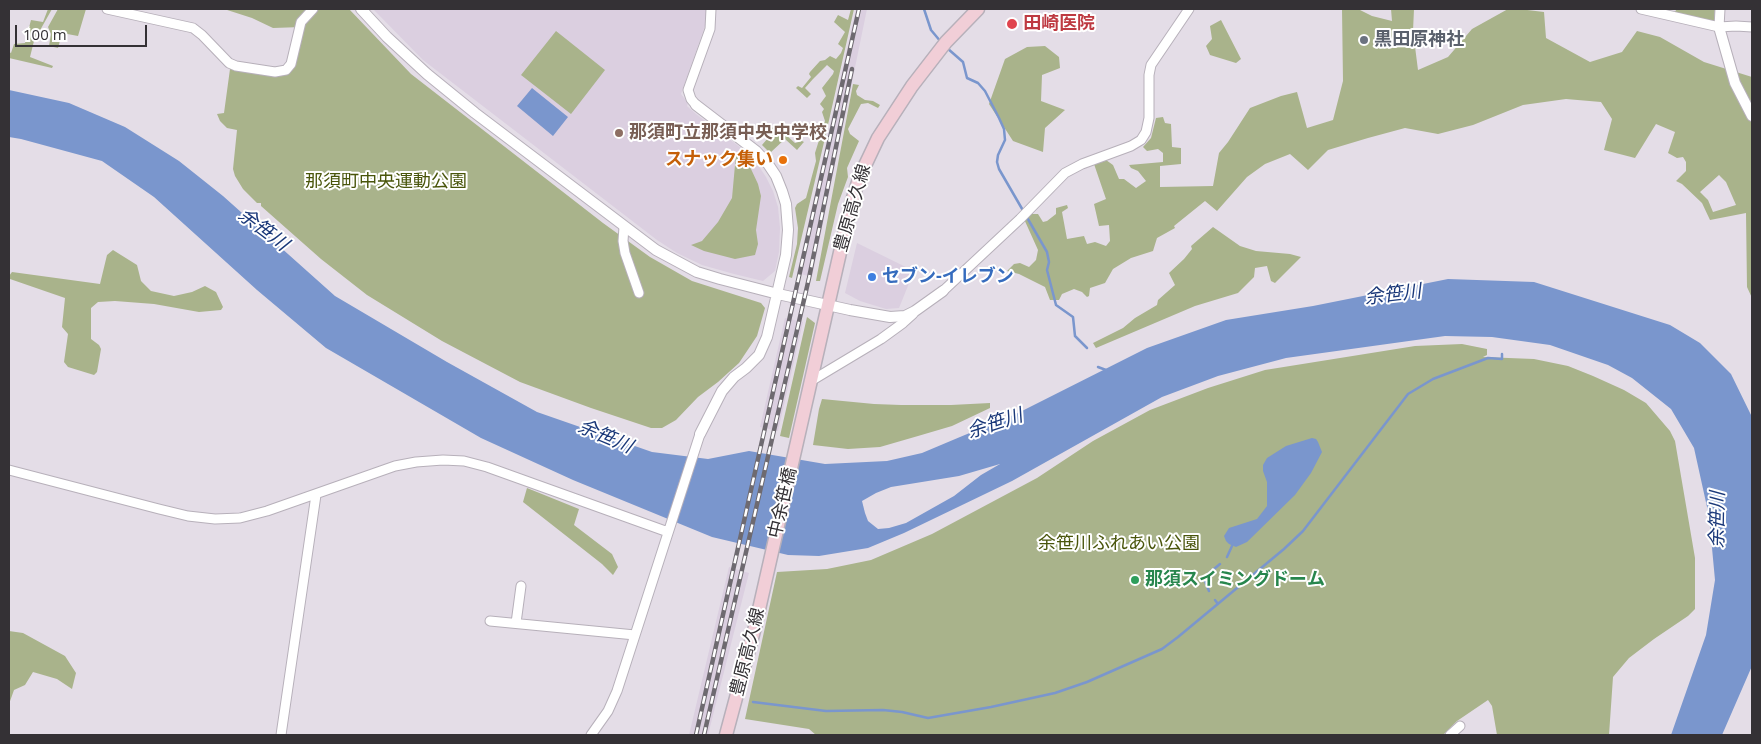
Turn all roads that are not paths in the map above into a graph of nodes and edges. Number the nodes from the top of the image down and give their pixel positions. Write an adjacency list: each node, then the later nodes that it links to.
1 (107, 9): 2 (street)
2 (313, 9)
3 (361, 9): 13 (street)
4 (711, 9): 11 (street)
5 (978, 9): 17 (main road, 豊原高久線)
6 (1188, 9): 14 (street)
7 (1642, 9): 9 (street)
8 (1720, 9): 9 (street)
9 (1719, 27): 10 (street); 12 (street)
10 (1752, 27)
11 (696, 105): 16 (street)
12 (1752, 116)
13 (624, 227): 15 (street); 16 (street)
14 (943, 291): 18 (street)
15 (639, 293)
16 (778, 294): 17 (street); 20 (street)
17 (828, 305): 18 (street); 19 (main road, 豊原高久線)
18 (915, 311): 19 (street)
19 (811, 381): 21 (main road, 豊原高久線)
20 (700, 434): 24 (street)
21 (798, 439): 25 (main road, 中余笹橋)
22 (9, 470): 23 (street)
23 (316, 495): 24 (street); 31 (street)
24 (668, 532): 29 (street)
25 (768, 567): 33 (main road, 豊原高久線)
26 (521, 586): 28 (street)
27 (490, 621): 28 (street)
28 (516, 623): 29 (street)
29 (635, 635): 32 (street)
30 (1460, 726): 34 (street)
31 (281, 735)
32 (591, 735)
33 (726, 735)
34 (1450, 735)

